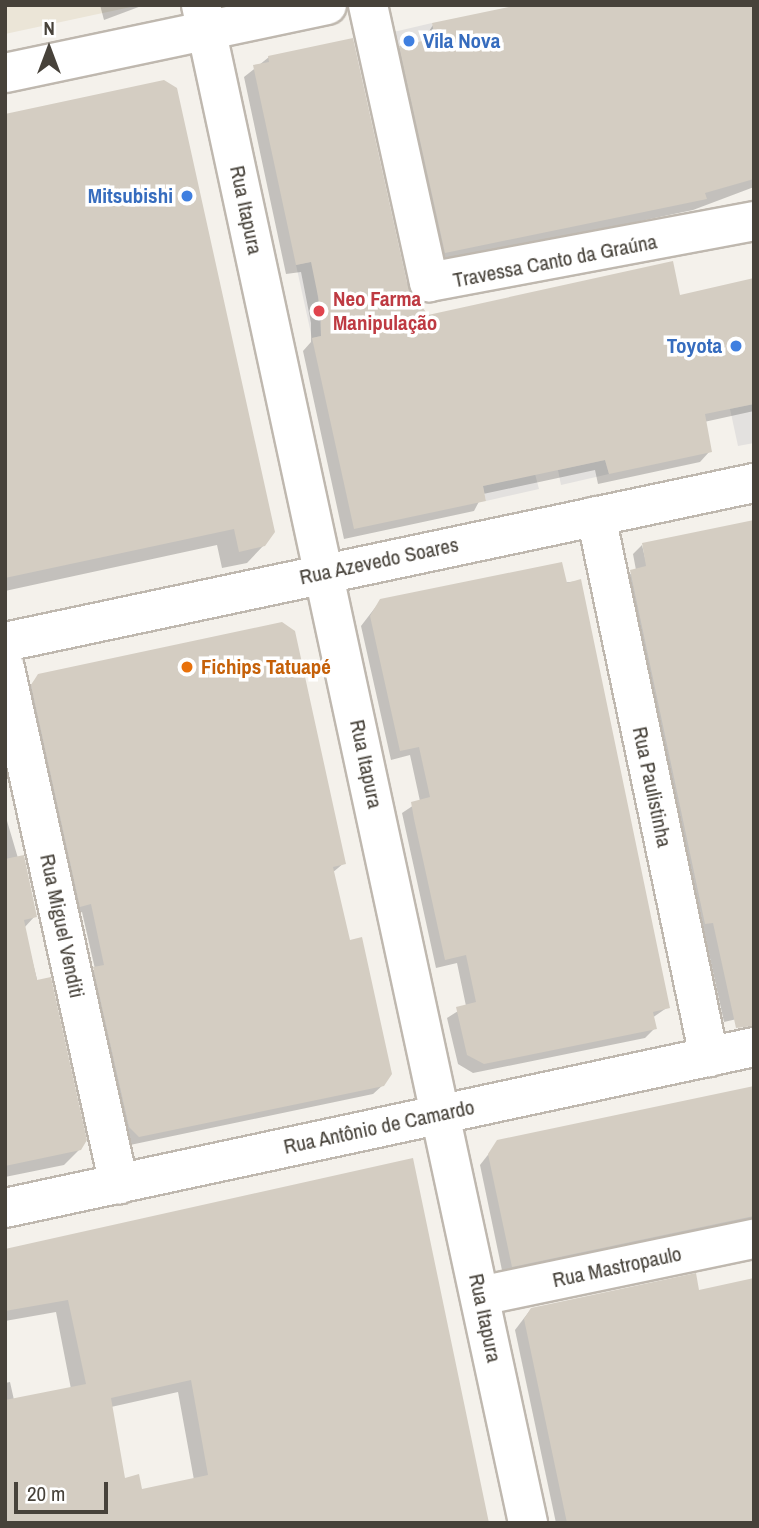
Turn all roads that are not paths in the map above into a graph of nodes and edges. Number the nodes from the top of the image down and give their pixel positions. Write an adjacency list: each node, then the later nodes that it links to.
1 (327, 5): 3 (street)
2 (368, 5): 5 (street, Travessa Canto da Graúna)
3 (204, 18): 4 (street); 8 (street, Rua Itapura)
4 (5, 73)
5 (754, 221)
6 (754, 483): 7 (street, Rua Azevedo Soares)
7 (596, 516): 8 (street, Rua Azevedo Soares); 12 (street, Rua Paulistinha)
8 (325, 572): 9 (street, Rua Azevedo Soares); 13 (street, Rua Itapura)
9 (5, 642)
10 (5, 668): 14 (street, Rua Miguel Venditi)
11 (754, 1047): 12 (street, Rua Antônio de Camardo)
12 (709, 1057): 13 (street, Rua Antônio de Camardo)
13 (441, 1114): 14 (street, Rua Antônio de Camardo); 17 (street, Rua Itapura)
14 (119, 1185): 15 (street, Rua Antônio de Camardo)
15 (5, 1208)
16 (754, 1239): 17 (street, Rua Mastropaulo)
17 (480, 1296): 18 (street, Rua Itapura)
18 (528, 1523)

